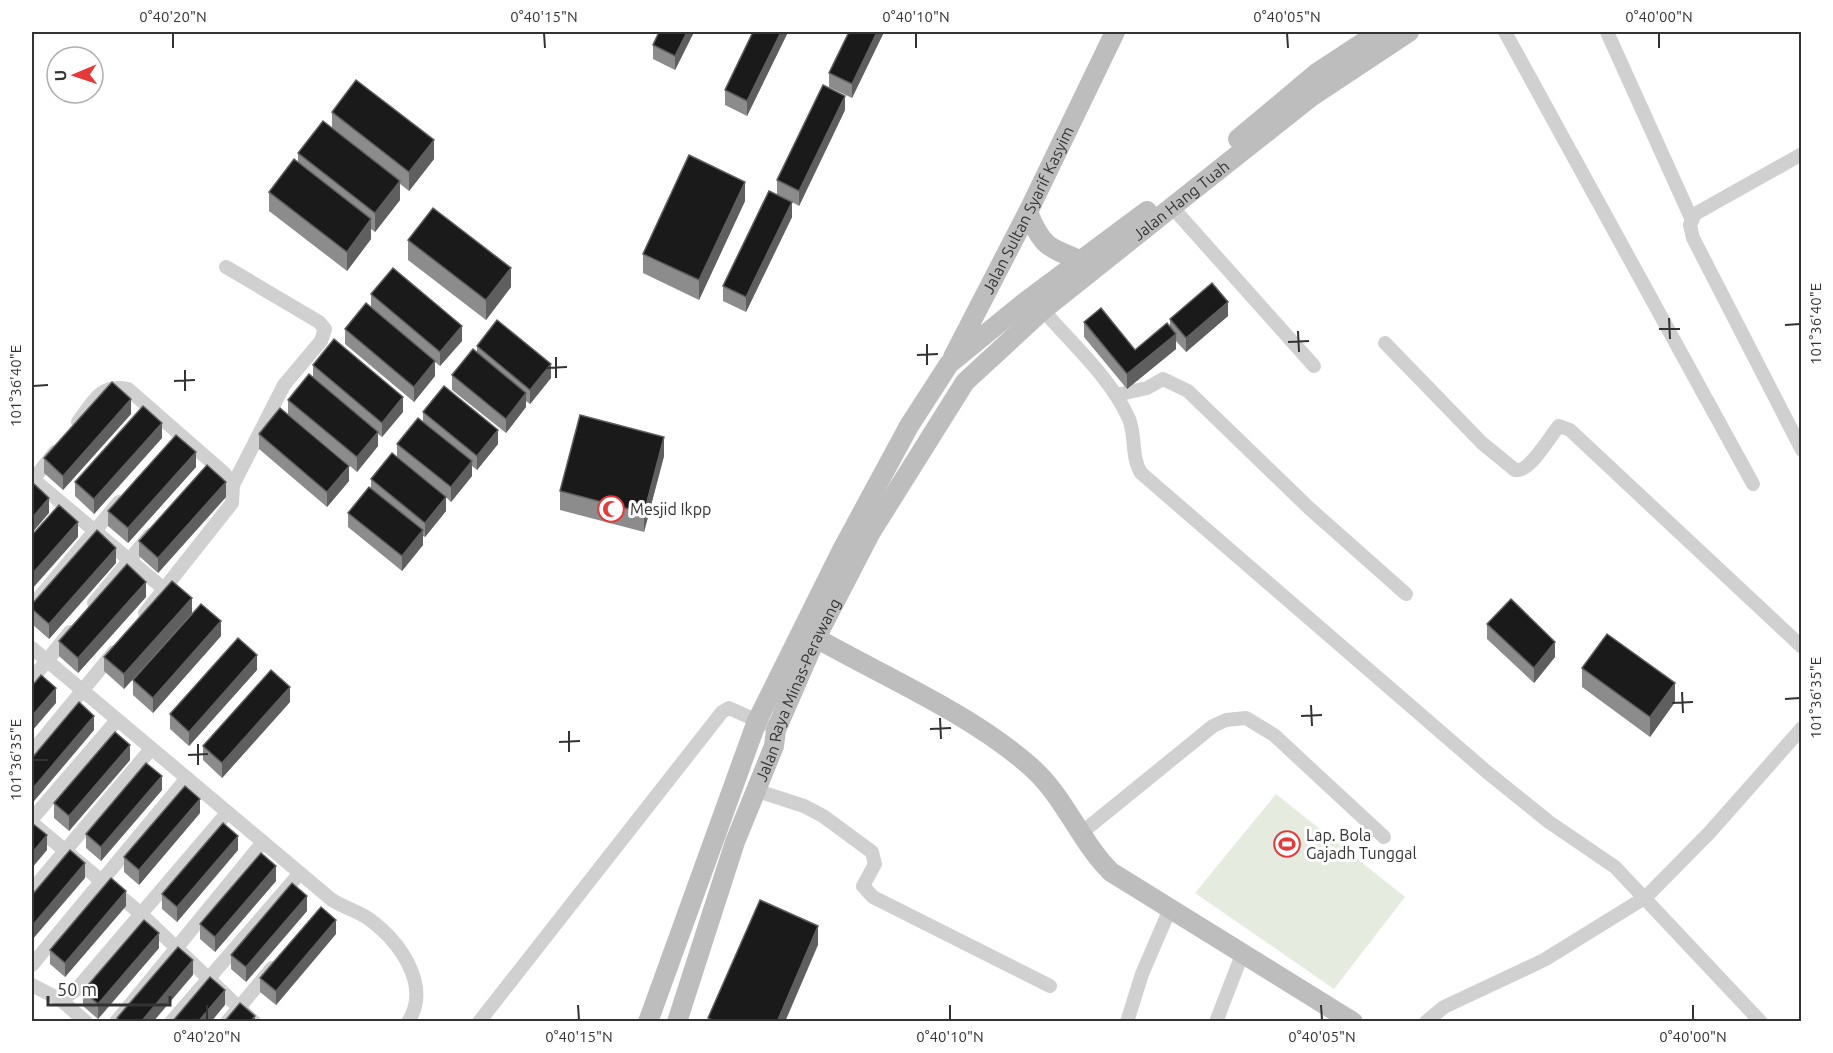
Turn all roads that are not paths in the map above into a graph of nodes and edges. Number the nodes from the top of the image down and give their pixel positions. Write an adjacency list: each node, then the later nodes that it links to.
1 (1115, 32): 9 (main road, Jalan Sultan Syarif Kasyim)
2 (1379, 32): 6 (main road, Jalan Hang Tuah)
3 (1409, 32): 8 (main road, Jalan Hang Tuah)
4 (1505, 32): 21 (street)
5 (1607, 32): 10 (street)
6 (1358, 37): 11 (main road, Jalan Hang Tuah)
7 (1802, 154): 10 (street)
8 (1172, 207): 13 (main road, Jalan Hang Tuah); 16 (street)
9 (1028, 212): 11 (main road); 15 (main road, Jalan Sultan Syarif Kasyim)
10 (1692, 220): 19 (street)
11 (1080, 260): 15 (main road, Jalan Hang Tuah)
12 (226, 267): 22 (street)
13 (1043, 310): 17 (main road, Jalan Hang Tuah); 18 (street)
14 (1385, 343): 33 (street)
15 (949, 364): 17 (main road); 39 (main road, Jalan Raya Minas-Perawang)
16 (1314, 366)
17 (965, 382): 31 (main road, Jalan Raya Minas-Perawang)
18 (1116, 395): 28 (street); 55 (street)
19 (1802, 450)
20 (32, 480): 22 (street); 25 (street)
21 (1753, 483)
22 (233, 485): 27 (street)
23 (132, 487): 25 (street)
24 (159, 524): 26 (street)
25 (94, 531): 26 (street); 29 (street)
26 (129, 559): 27 (street); 35 (street)
27 (164, 589): 30 (street)
28 (1406, 594)
29 (32, 606)
30 (135, 626)
31 (816, 638): 41 (main road, Jalan Raya Minas-Perawang); 48 (main road)
32 (120, 645): 37 (street)
33 (1802, 647)
34 (32, 648): 35 (street)
35 (46, 661): 36 (street); 37 (street)
36 (32, 679)
37 (83, 692): 38 (street); 43 (street)
38 (117, 720): 42 (street); 47 (street)
39 (757, 721): 41 (street); 74 (street); 75 (main road, Jalan Raya Minas-Perawang)
40 (1802, 728): 55 (street)
41 (776, 730): 45 (main road, Jalan Raya Minas-Perawang)
42 (151, 749): 44 (street); 51 (street)
43 (32, 752)
44 (187, 778): 46 (street); 53 (street)
45 (755, 790): 64 (street); 76 (main road, Jalan Raya Minas-Perawang)
46 (227, 813): 50 (street); 57 (street)
47 (32, 821): 51 (street)
48 (1080, 834): 49 (street); 56 (main road)
49 (1384, 837)
50 (263, 842): 52 (street); 58 (street)
51 (65, 850): 53 (street); 54 (street)
52 (300, 873): 62 (street); 73 (street)
53 (102, 882): 57 (street); 61 (street)
54 (32, 891)
55 (1646, 897): 79 (street); 80 (street)
56 (1170, 909): 59 (main road); 77 (street)
57 (140, 913): 58 (street); 65 (street)
58 (176, 948): 62 (street); 69 (street)
59 (1243, 952): 67 (main road); 78 (street)
60 (285, 953): 66 (street)
61 (32, 965)
62 (208, 978): 66 (street); 70 (street)
63 (32, 985): 65 (street)
64 (1050, 986)
65 (61, 1000): 68 (street)
66 (239, 1007): 71 (street); 72 (street)
67 (1344, 1019)
68 (86, 1022)
69 (116, 1022)
70 (171, 1022)
71 (227, 1022)
72 (254, 1022)
73 (408, 1022)
74 (479, 1022)
75 (648, 1022)
76 (678, 1022)
77 (1127, 1022)
78 (1216, 1022)
79 (1426, 1022)
80 (1761, 1022)

